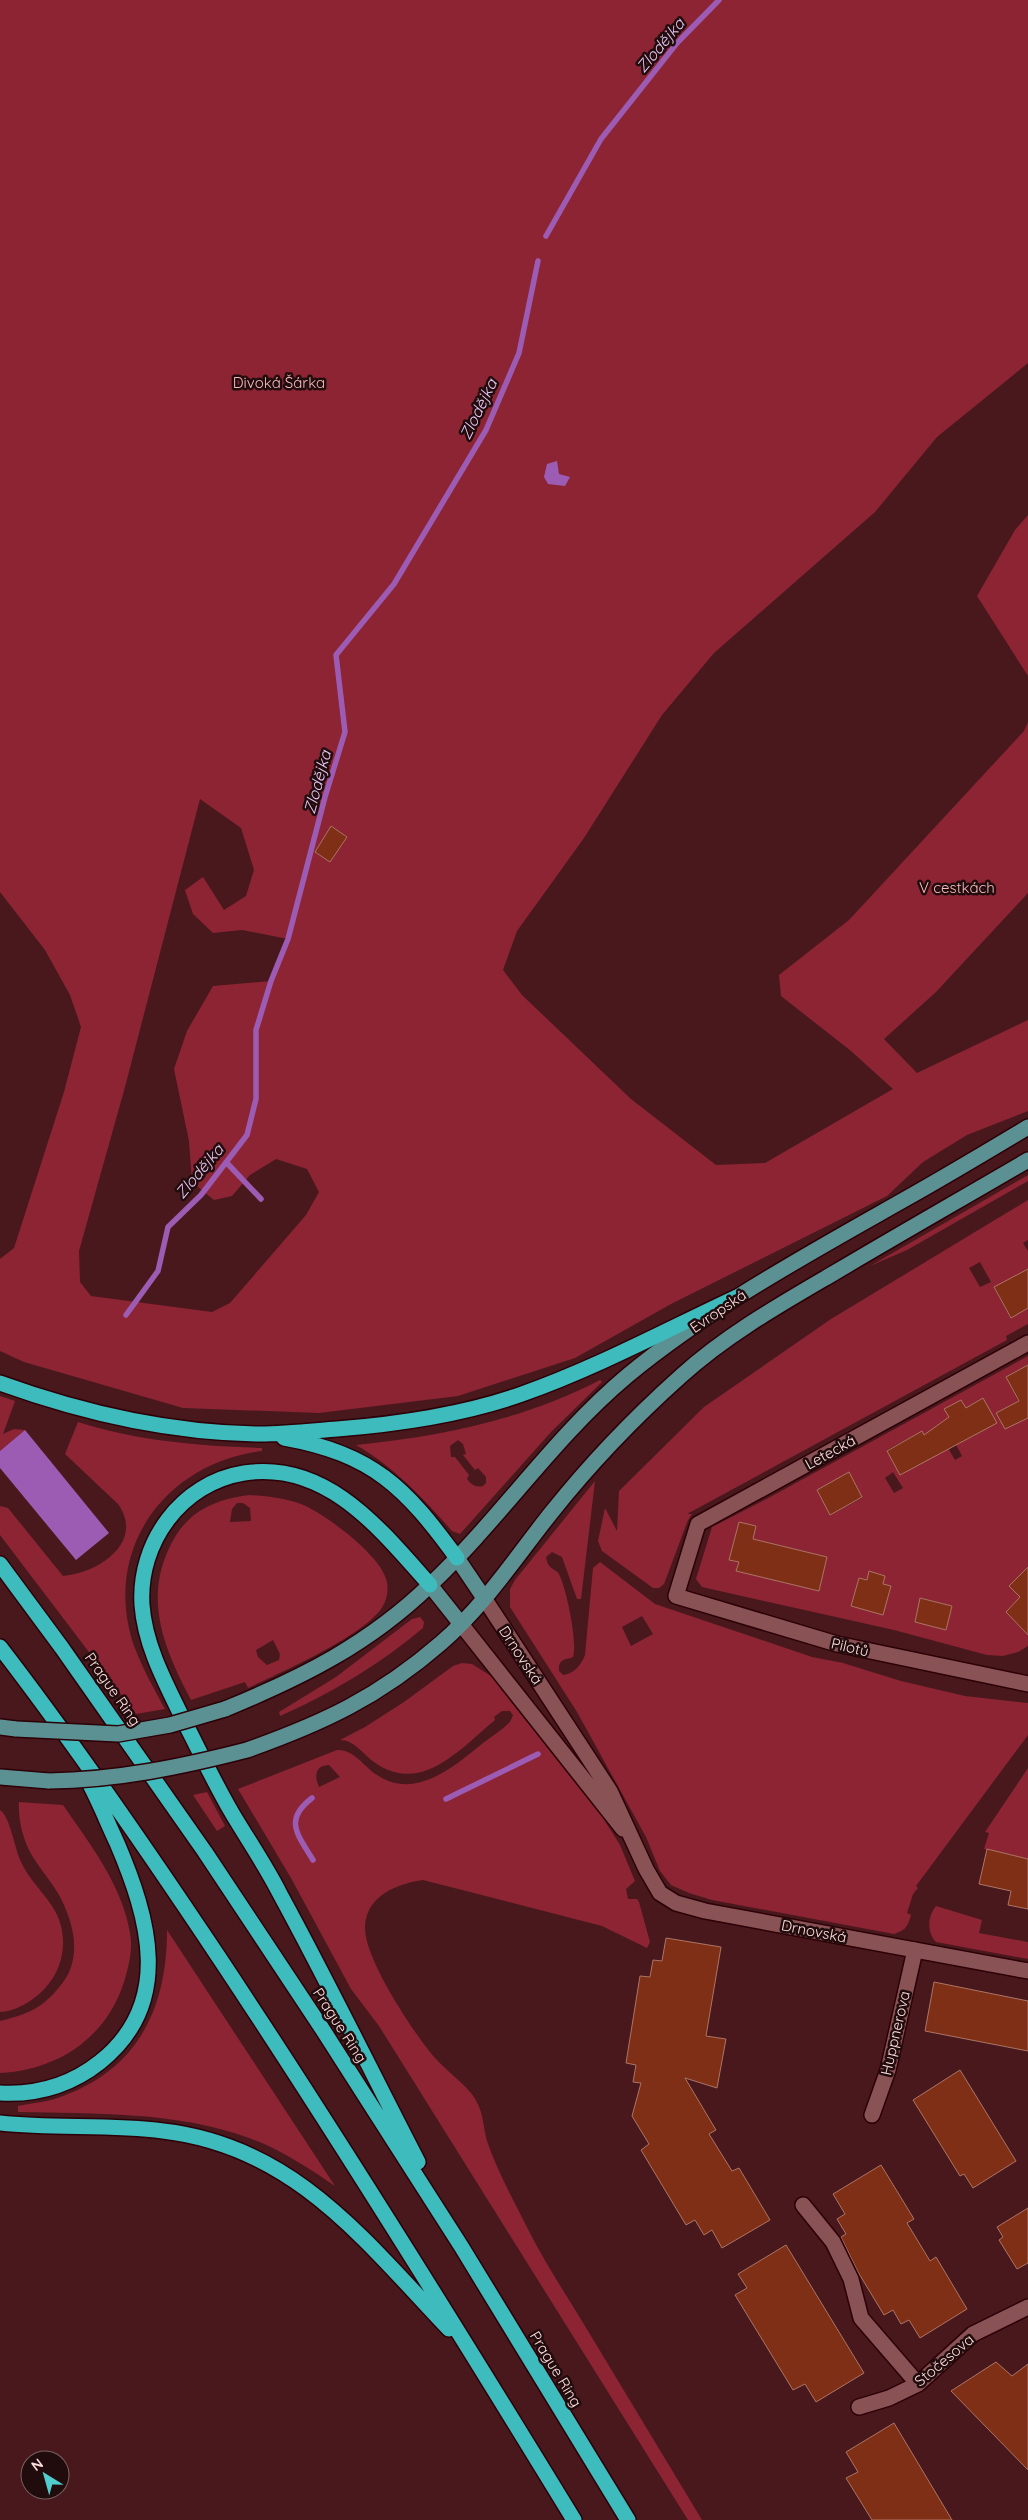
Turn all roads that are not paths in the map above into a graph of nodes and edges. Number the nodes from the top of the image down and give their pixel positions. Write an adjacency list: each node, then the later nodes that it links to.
1 (1028, 1127): 3 (main road, Evropská)
2 (1028, 1160): 11 (main road, Evropská)
3 (737, 1297): 6 (highway); 7 (main road, Evropská)
4 (1028, 1343): 10 (street, Letecká)
5 (0, 1383): 6 (highway)
6 (262, 1434): 7 (highway)
7 (457, 1558): 9 (main road, Evropská); 11 (main road)
8 (0, 1564): 25 (highway, Prague Ring)
9 (430, 1585): 12 (main road); 15 (main road, Evropská, bridge); 25 (highway)
10 (676, 1596): 14 (street, Pilotů)
11 (484, 1598): 12 (main road, Evropská); 18 (street, Drnovská)
12 (461, 1624): 17 (main road, Evropská, bridge); 18 (street, Drnovská)
13 (0, 1647): 16 (highway)
14 (1027, 1681)
15 (0, 1727)
16 (62, 1731): 21 (highway); 27 (highway)
17 (0, 1777)
18 (634, 1842): 19 (street, Drnovská)
19 (915, 1950): 20 (street, Drnovská); 22 (street, Huppnerova)
20 (1028, 1971)
21 (0, 2093)
22 (872, 2115)
23 (0, 2123): 27 (highway)
24 (803, 2205): 28 (street)
25 (461, 2246): 31 (highway, Prague Ring)
26 (1028, 2307): 28 (street, Stočesova)
27 (469, 2350): 30 (highway)
28 (918, 2384): 29 (street, Stočesova)
29 (859, 2407)
30 (574, 2520)
31 (628, 2520)

